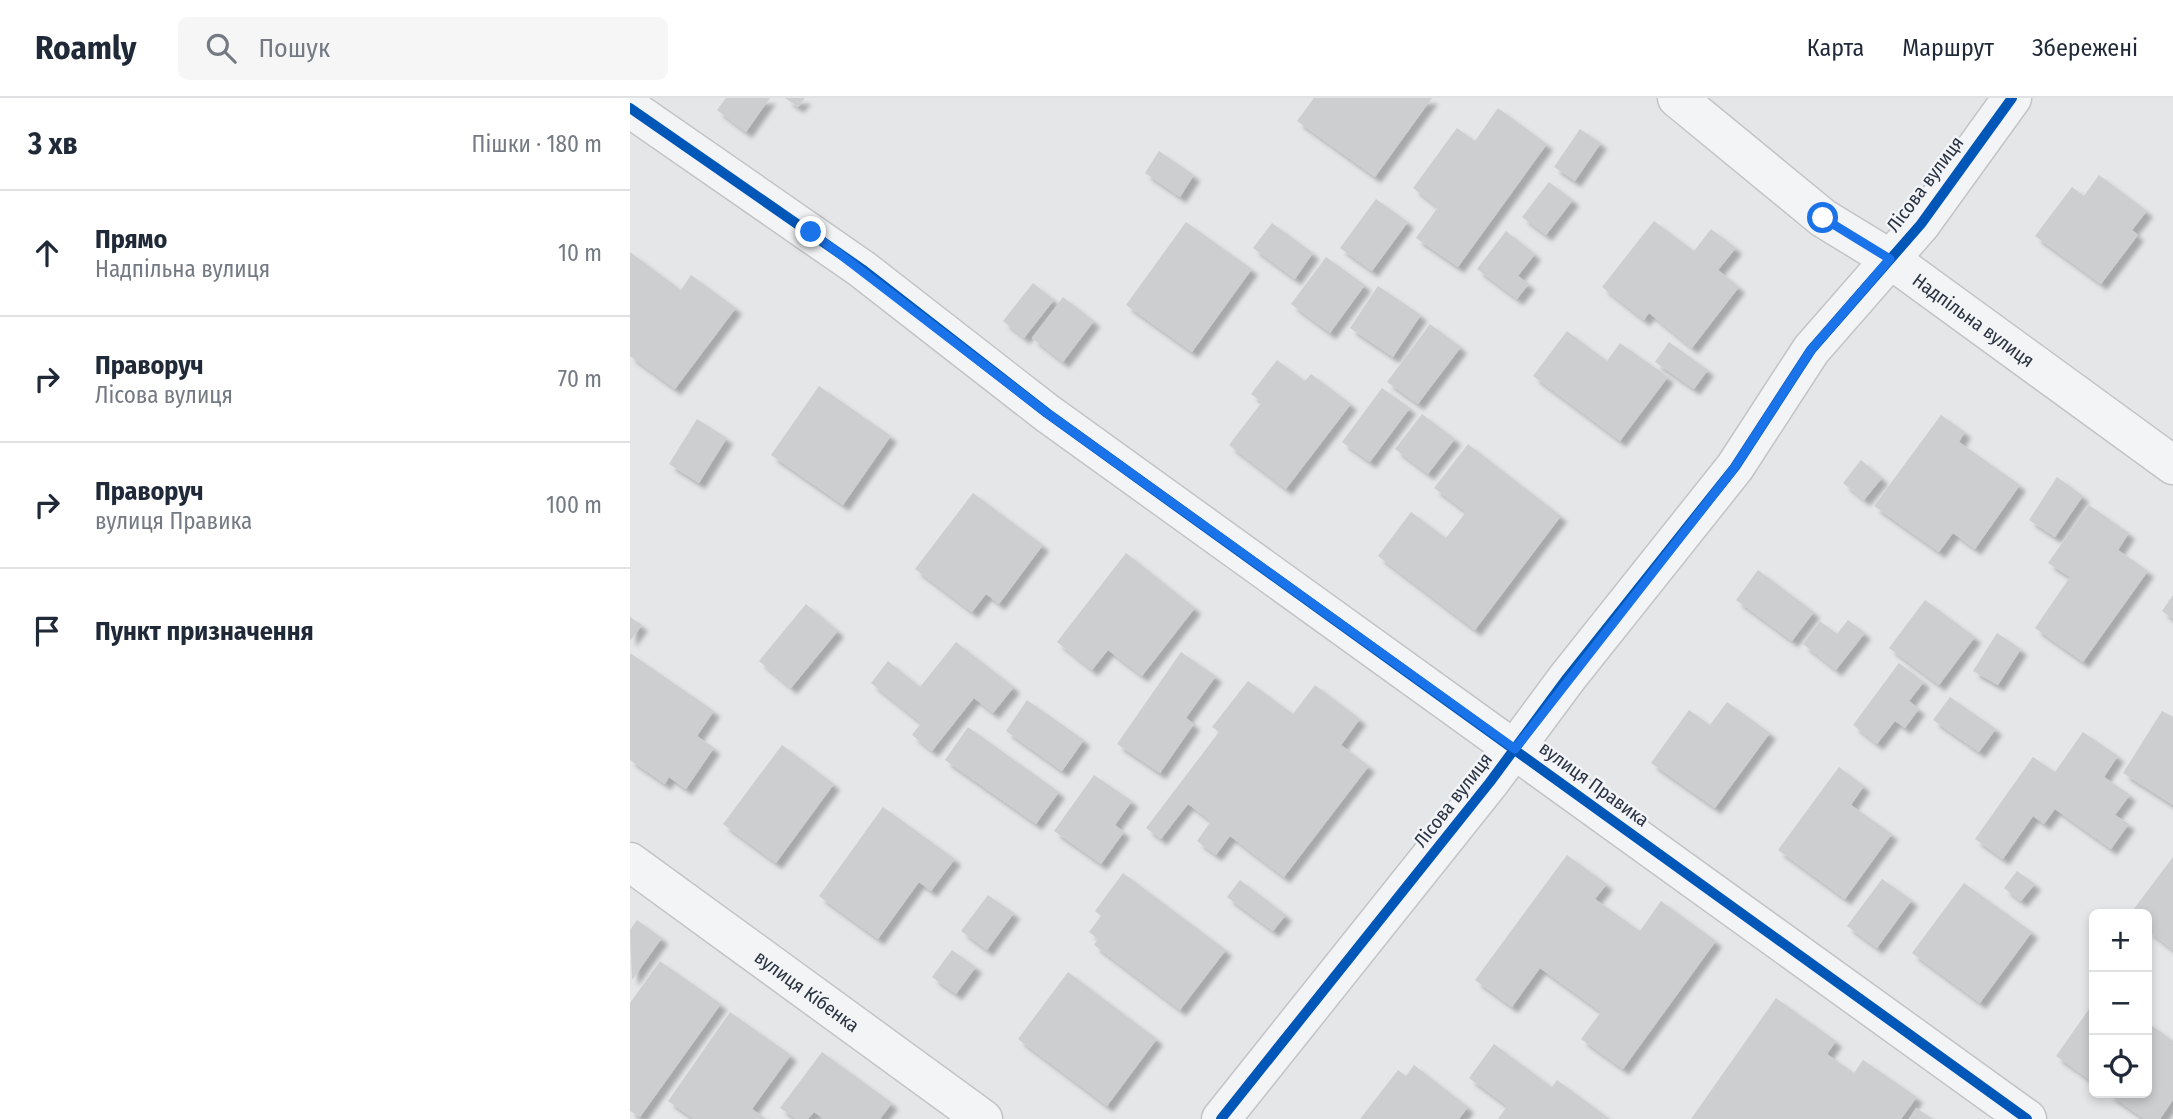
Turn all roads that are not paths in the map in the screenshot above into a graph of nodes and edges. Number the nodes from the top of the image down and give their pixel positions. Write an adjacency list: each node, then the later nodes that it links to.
1 (1677, 98): 4 (street, Надпільна вулиця)
2 (2012, 98): 4 (street, Лісова вулиця)
3 (630, 108): 6 (street, вулиця Правика)
4 (1890, 259): 5 (street, Надпільна вулиця); 6 (street, Лісова вулиця)
5 (2173, 465)
6 (1515, 749): 9 (street, Лісова вулиця); 10 (street, вулиця Правика)
7 (630, 862): 8 (street, вулиця Кібенка)
8 (983, 1119)
9 (1221, 1119)
10 (2027, 1119)

